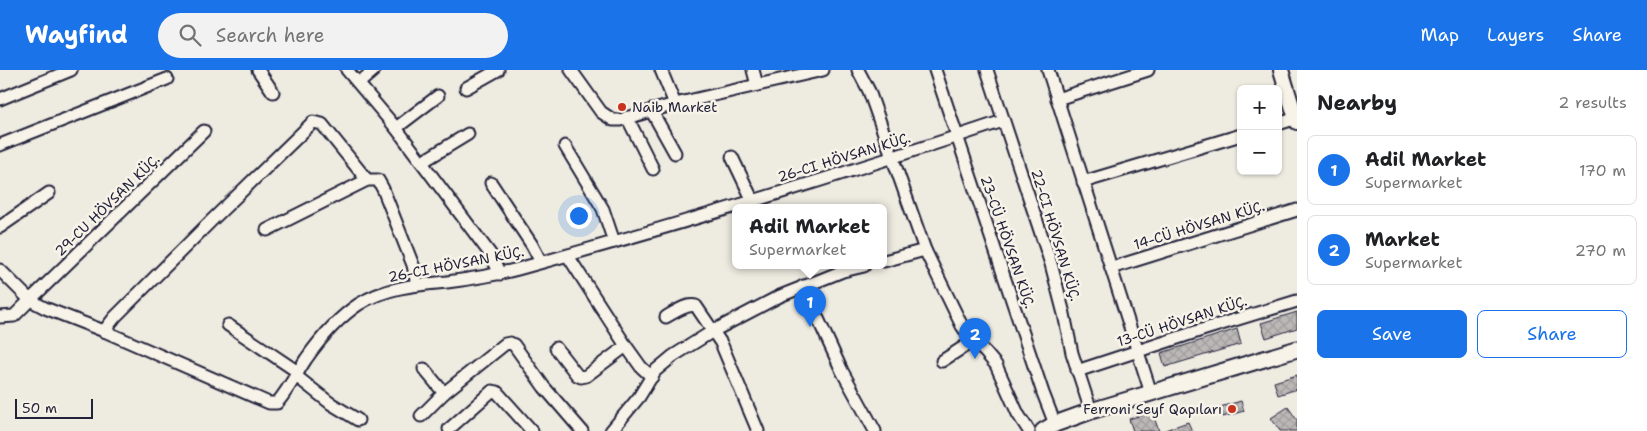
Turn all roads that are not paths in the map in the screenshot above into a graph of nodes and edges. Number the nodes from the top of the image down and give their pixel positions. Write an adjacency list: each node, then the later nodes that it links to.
1 (71, 70): 22 (street)
2 (258, 70): 20 (street)
3 (347, 70): 17 (street)
4 (374, 70): 17 (street)
5 (498, 70): 19 (street)
6 (571, 70): 26 (street)
7 (662, 70): 24 (street)
8 (753, 70): 18 (street)
9 (823, 70): 18 (street)
10 (858, 70): 39 (street)
11 (935, 70): 34 (street, 23-CÜ HÖVSAN KÜÇ.)
12 (987, 70): 28 (street, 22-CI HÖVSAN KÜÇ.)
13 (1048, 70): 23 (street)
14 (1148, 70): 23 (street)
15 (1281, 70): 27 (street)
16 (167, 79): 35 (street)
17 (359, 83): 30 (street)
18 (757, 85): 24 (street)
19 (466, 88)
20 (273, 92)
21 (438, 96): 30 (street)
22 (0, 99)
23 (1057, 99): 43 (street)
24 (675, 104): 25 (street)
25 (651, 110): 26 (street); 37 (street)
26 (627, 117): 41 (street)
27 (1297, 120): 29 (street)
28 (1003, 121): 34 (street); 77 (street, 22-CI HÖVSAN KÜÇ.)
29 (1282, 123)
30 (396, 128): 40 (street)
31 (204, 132): 63 (street, 29-CU HÖVSAN KÜÇ.)
32 (468, 134): 40 (street)
33 (1237, 136): 43 (street)
34 (957, 137): 39 (street); 85 (street, 23-CÜ HÖVSAN KÜÇ.)
35 (0, 145)
36 (565, 146): 52 (street)
37 (675, 153)
38 (732, 157): 46 (street)
39 (894, 158): 46 (street); 53 (street)
40 (422, 162): 60 (street)
41 (653, 169)
42 (367, 180): 51 (street); 61 (street); 68 (street)
43 (1083, 182): 57 (street)
44 (491, 183): 56 (street)
45 (49, 193): 50 (street)
46 (753, 202): 47 (street)
47 (746, 204)
48 (732, 208): 52 (street)
49 (1297, 210): 57 (street, 14-CÜ HÖVSAN KÜÇ.)
50 (0, 227)
51 (266, 230)
52 (614, 242): 54 (street)
53 (925, 250): 55 (street); 70 (street)
54 (568, 256): 56 (street); 71 (street)
55 (887, 260)
56 (540, 262): 60 (street)
57 (1111, 268): 74 (street)
58 (851, 269): 62 (street)
59 (0, 270): 63 (street)
60 (500, 274): 61 (street)
61 (418, 285): 78 (street)
62 (803, 286): 69 (street); 91 (street)
63 (30, 300): 65 (street, 29-CU HÖVSAN KÜÇ.); 68 (street)
64 (1297, 301): 74 (street, 13-CÜ HÖVSAN KÜÇ.)
65 (0, 317)
66 (666, 317): 69 (street)
67 (228, 325): 78 (street)
68 (104, 331): 78 (street)
69 (714, 331): 79 (street); 90 (street)
70 (973, 341): 75 (street); 92 (street)
71 (626, 346): 72 (street); 79 (street)
72 (556, 348)
73 (1297, 349): 81 (main road)
74 (1137, 352): 77 (street, 13-CÜ HÖVSAN KÜÇ.); 81 (street)
75 (942, 361)
76 (424, 370): 80 (street)
77 (1077, 371): 82 (street, 22-CI HÖVSAN KÜÇ.)
78 (297, 374): 84 (street)
79 (652, 377): 87 (street)
80 (444, 393): 83 (street); 89 (street)
81 (1151, 393): 82 (main road)
82 (1091, 411): 85 (main road)
83 (422, 416)
84 (358, 420)
85 (1049, 427)
86 (449, 429): 88 (street)
87 (614, 430)
88 (532, 431)
89 (582, 431)
90 (758, 431)
91 (875, 431)
92 (1029, 431)

